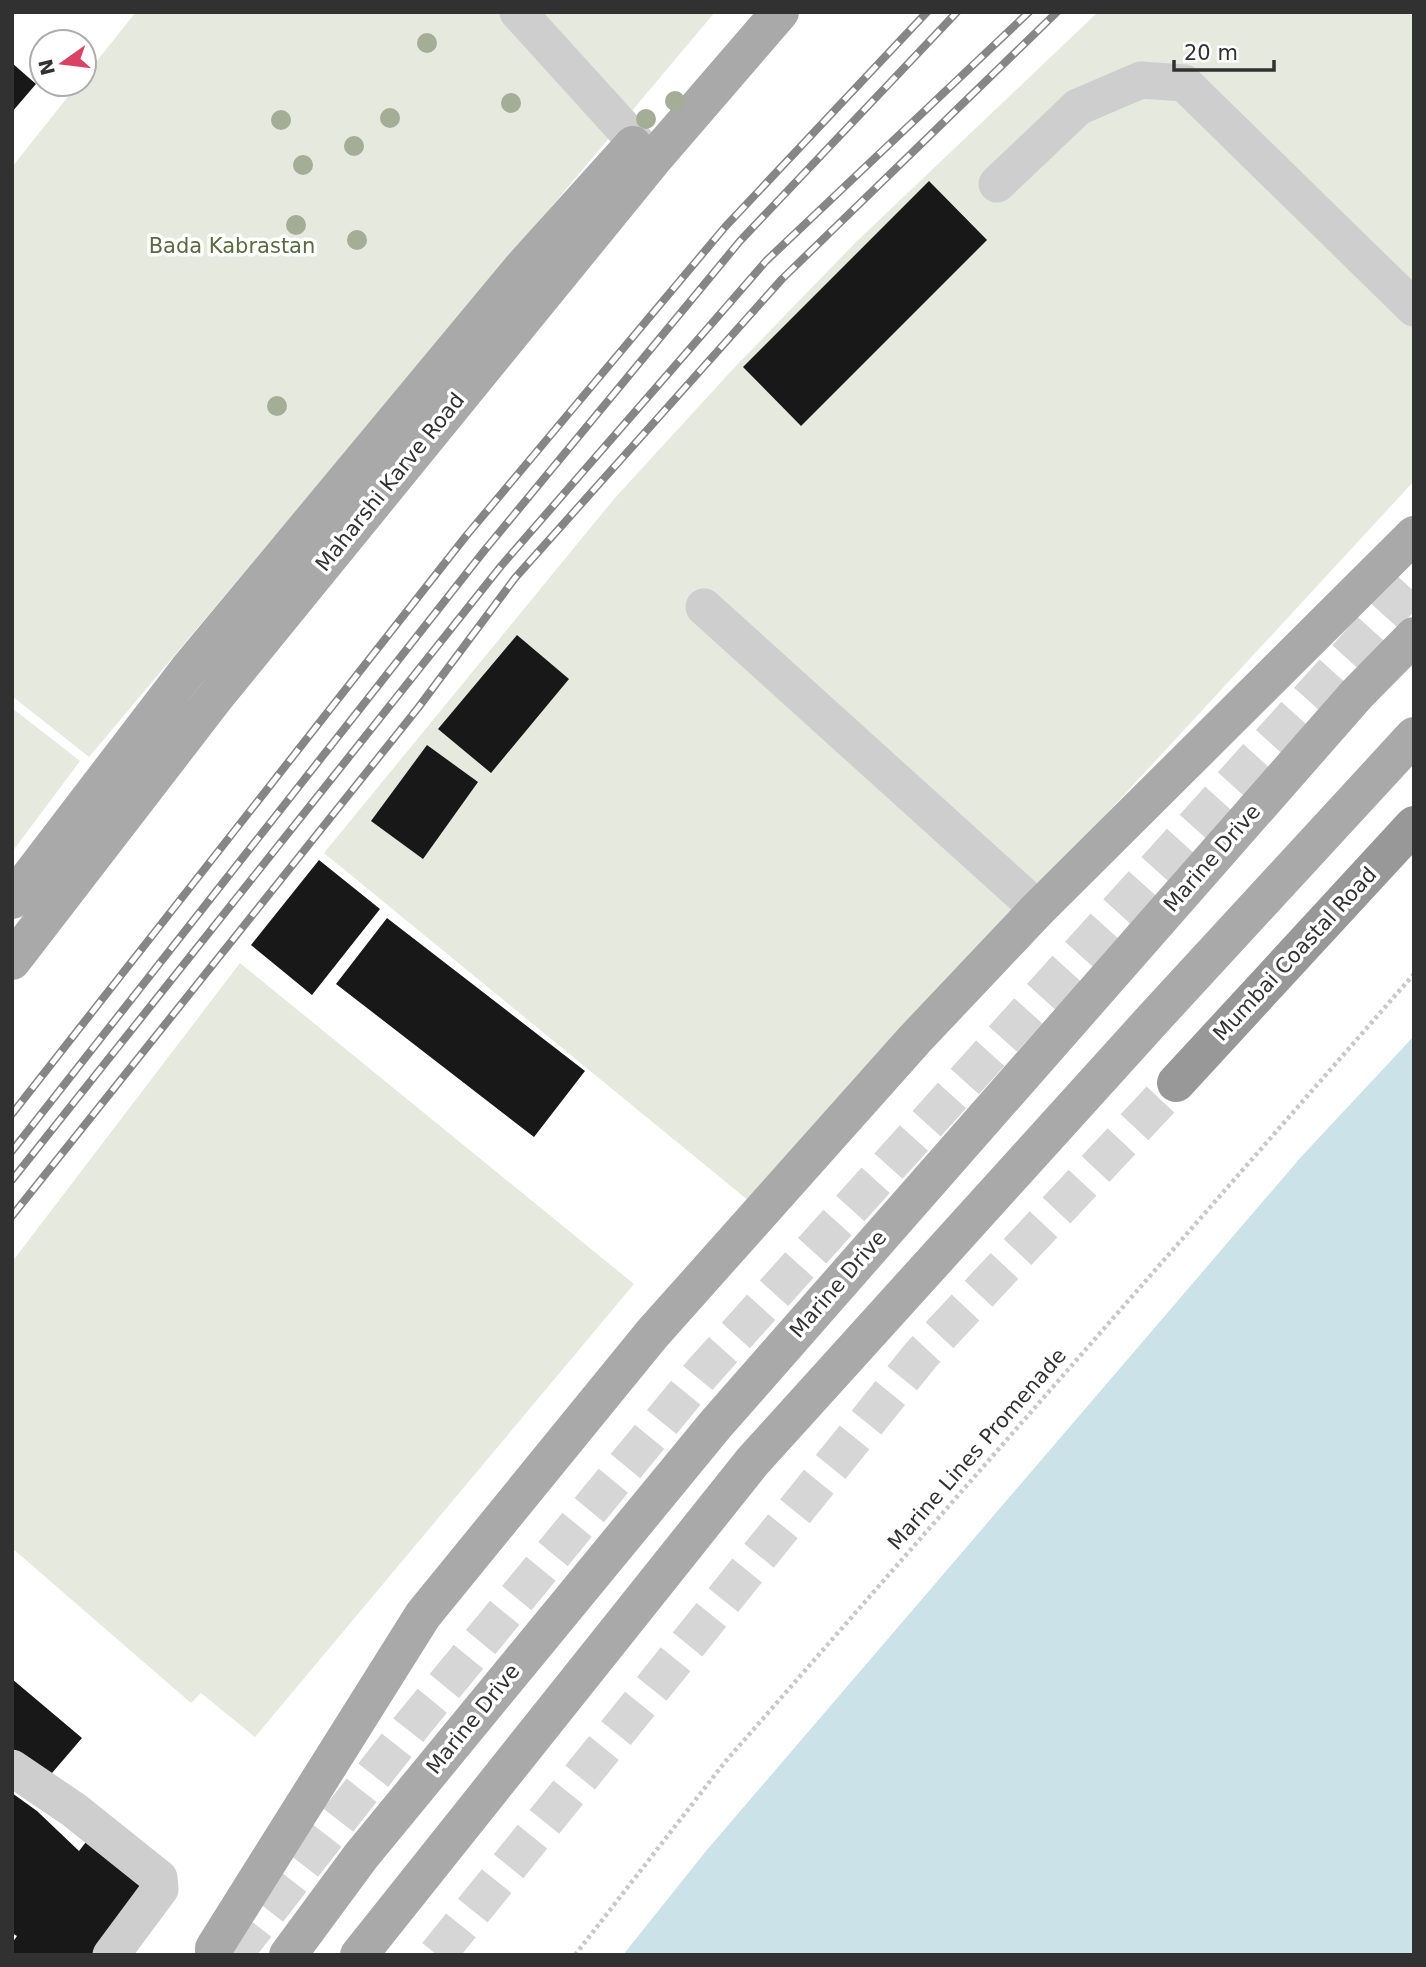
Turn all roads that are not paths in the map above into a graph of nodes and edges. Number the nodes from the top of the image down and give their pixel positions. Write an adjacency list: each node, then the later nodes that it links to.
1 (518, 12): 4 (lane)
2 (748, 12): 4 (main road, Maharshi Karve Road)
3 (780, 12): 14 (main road, Maharshi Karve Road)
4 (636, 142): 12 (main road, Maharshi Karve Road)
5 (996, 184): 6 (lane)
6 (1414, 308)
7 (1414, 536): 13 (main road)
8 (704, 607): 13 (lane)
9 (1414, 636): 19 (main road, Marine Drive)
10 (1414, 736): 20 (main road)
11 (1414, 825): 15 (highway, Mumbai Coastal Road)
12 (12, 900)
13 (1038, 909): 18 (main road)
14 (12, 961)
15 (1176, 1083)
16 (12, 1768): 17 (lane)
17 (111, 1955)
18 (214, 1955)
19 (288, 1955)
20 (359, 1955)

